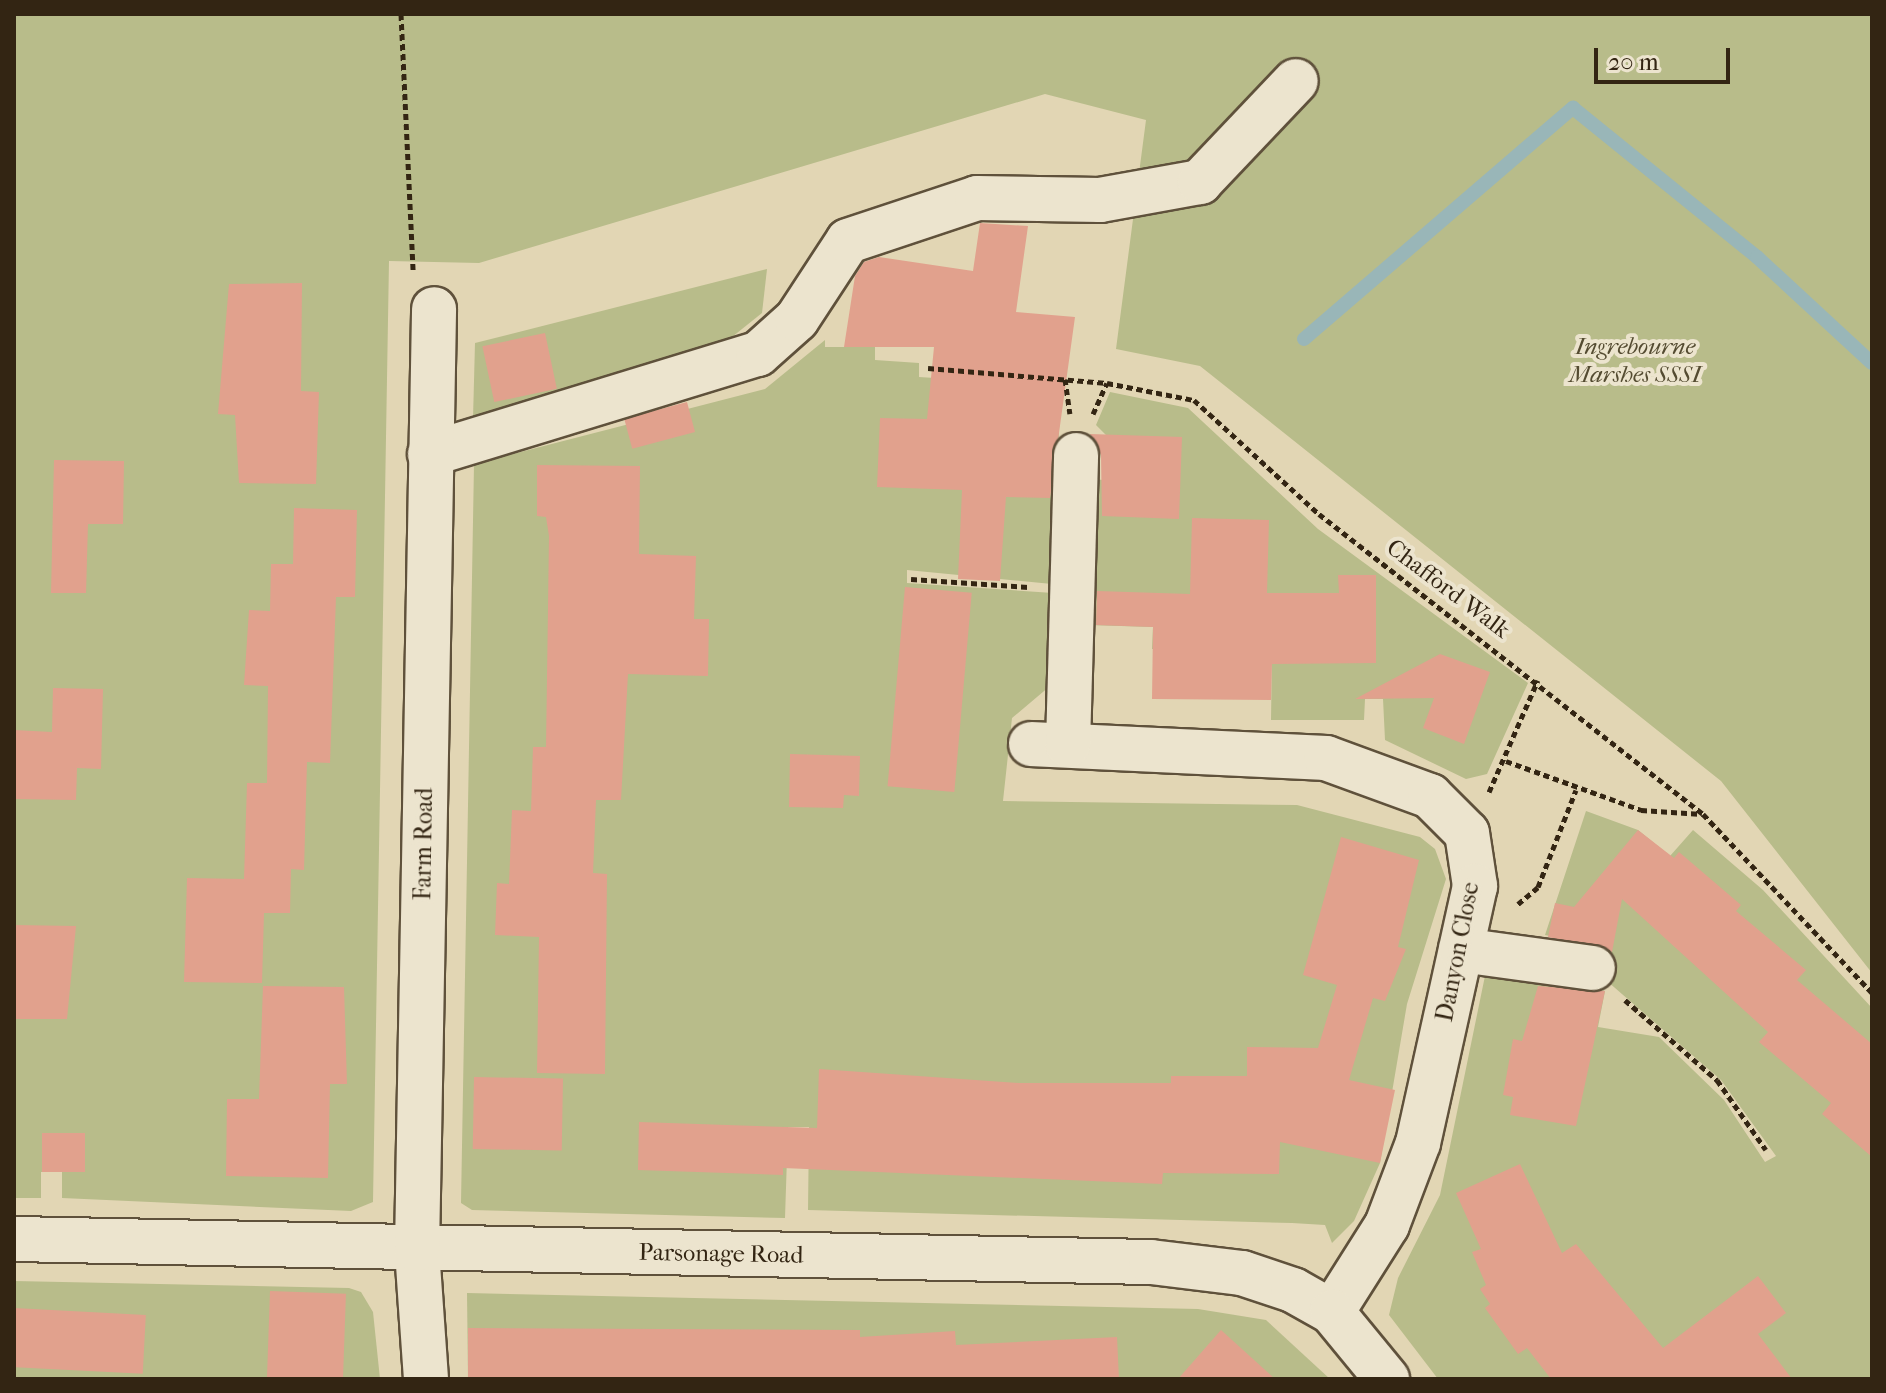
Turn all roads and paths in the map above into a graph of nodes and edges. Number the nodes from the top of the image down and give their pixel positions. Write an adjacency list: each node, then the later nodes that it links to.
1 (401, 14): 3 (path)
2 (1296, 81): 6 (street)
3 (407, 262)
4 (434, 309): 6 (street, Farm Road)
5 (928, 368): 10 (path, Chafford Walk)
6 (430, 454): 20 (street, Farm Road)
7 (1076, 455): 9 (street)
8 (911, 579): 9 (path)
9 (1074, 590): 14 (street)
10 (1538, 680): 11 (path); 13 (path, Chafford Walk)
11 (1506, 761): 12 (path); 14 (path)
12 (1576, 790): 13 (path); 15 (path)
13 (1703, 814): 17 (path, Chafford Walk)
14 (1467, 833): 15 (street, Danyon Close)
15 (1461, 950): 16 (street); 21 (street, Danyon Close)
16 (1593, 968): 18 (path)
17 (1872, 993)
18 (1766, 1150)
19 (14, 1239): 20 (street, Parsonage Road)
20 (417, 1249): 21 (street, Parsonage Road); 22 (street, Farm Road)
21 (1332, 1312): 23 (street, Parsonage Road)
22 (426, 1379)
23 (1387, 1379)

